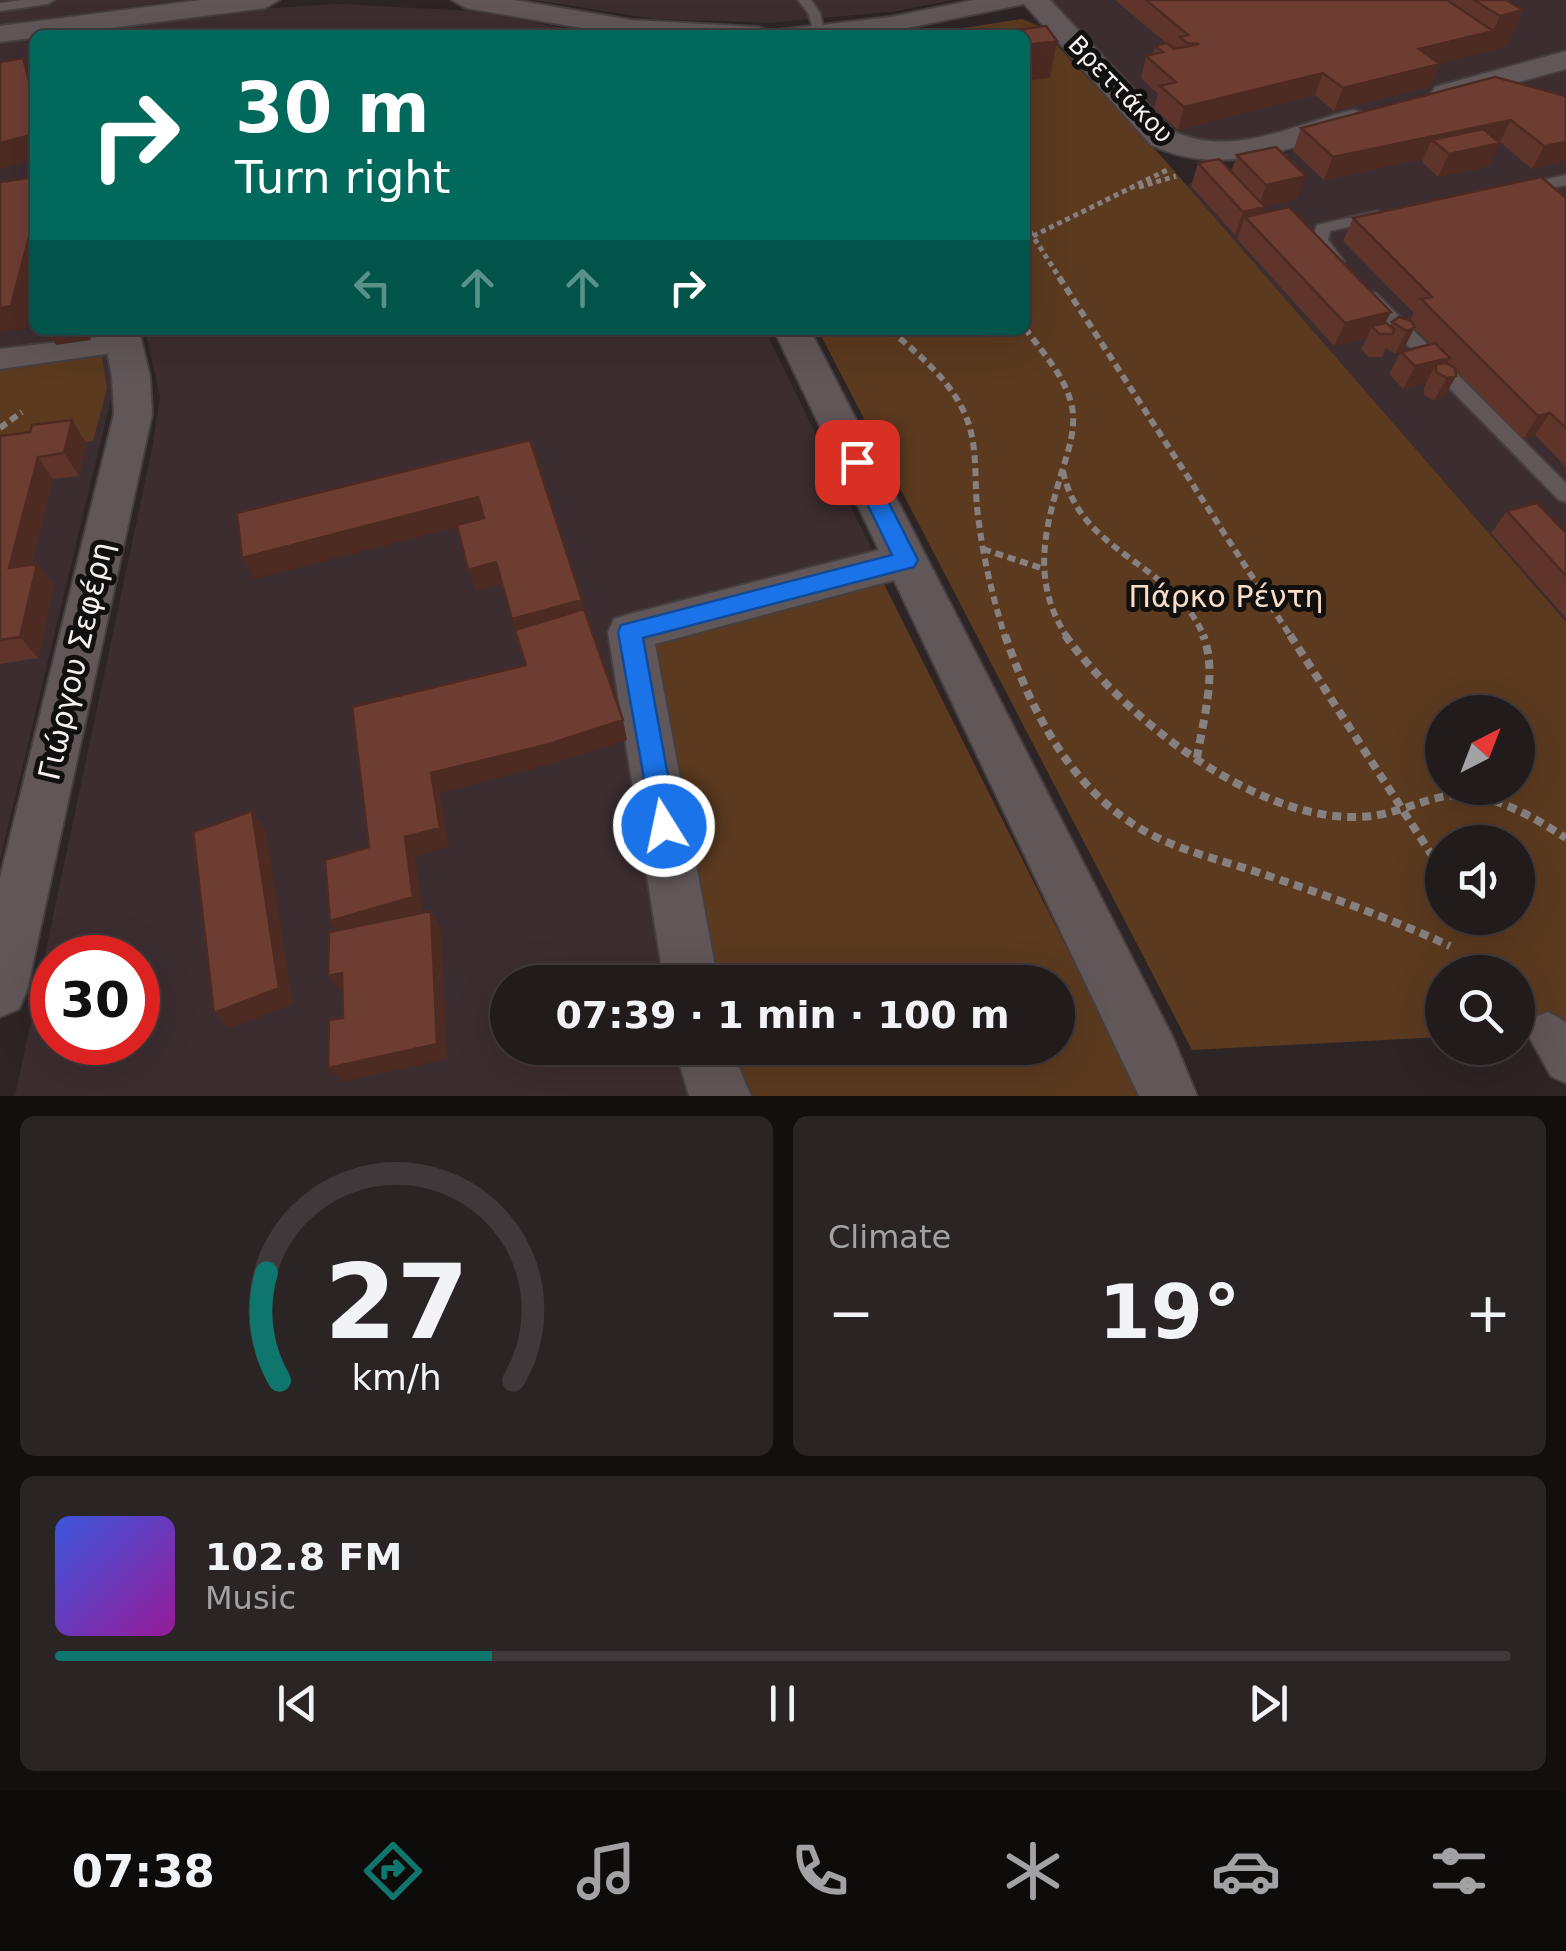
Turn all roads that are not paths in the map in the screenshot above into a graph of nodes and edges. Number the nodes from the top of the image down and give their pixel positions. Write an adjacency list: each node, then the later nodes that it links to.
1 (265, 0): 7 (street)
2 (466, 0): 8 (street)
3 (804, 0): 9 (lane)
4 (1014, 0): 10 (street)
5 (1035, 0): 14 (street, Βρεττάκου)
6 (0, 7): 7 (lane)
7 (46, 21): 11 (street)
8 (641, 30)
9 (819, 30)
10 (840, 30)
11 (0, 34)
12 (1566, 60): 13 (street)
13 (1412, 102)
14 (1374, 113)
15 (1566, 180): 16 (lane)
16 (1508, 191)
17 (1392, 213): 21 (lane)
18 (794, 335): 22 (street)
19 (122, 337): 20 (street); 24 (street, Γιώργου Σεφέρη)
20 (0, 359)
21 (1566, 495)
22 (906, 560): 23 (street); 27 (street)
23 (689, 965)
24 (0, 990)
25 (708, 1065): 26 (street)
26 (722, 1096)
27 (1168, 1096)

